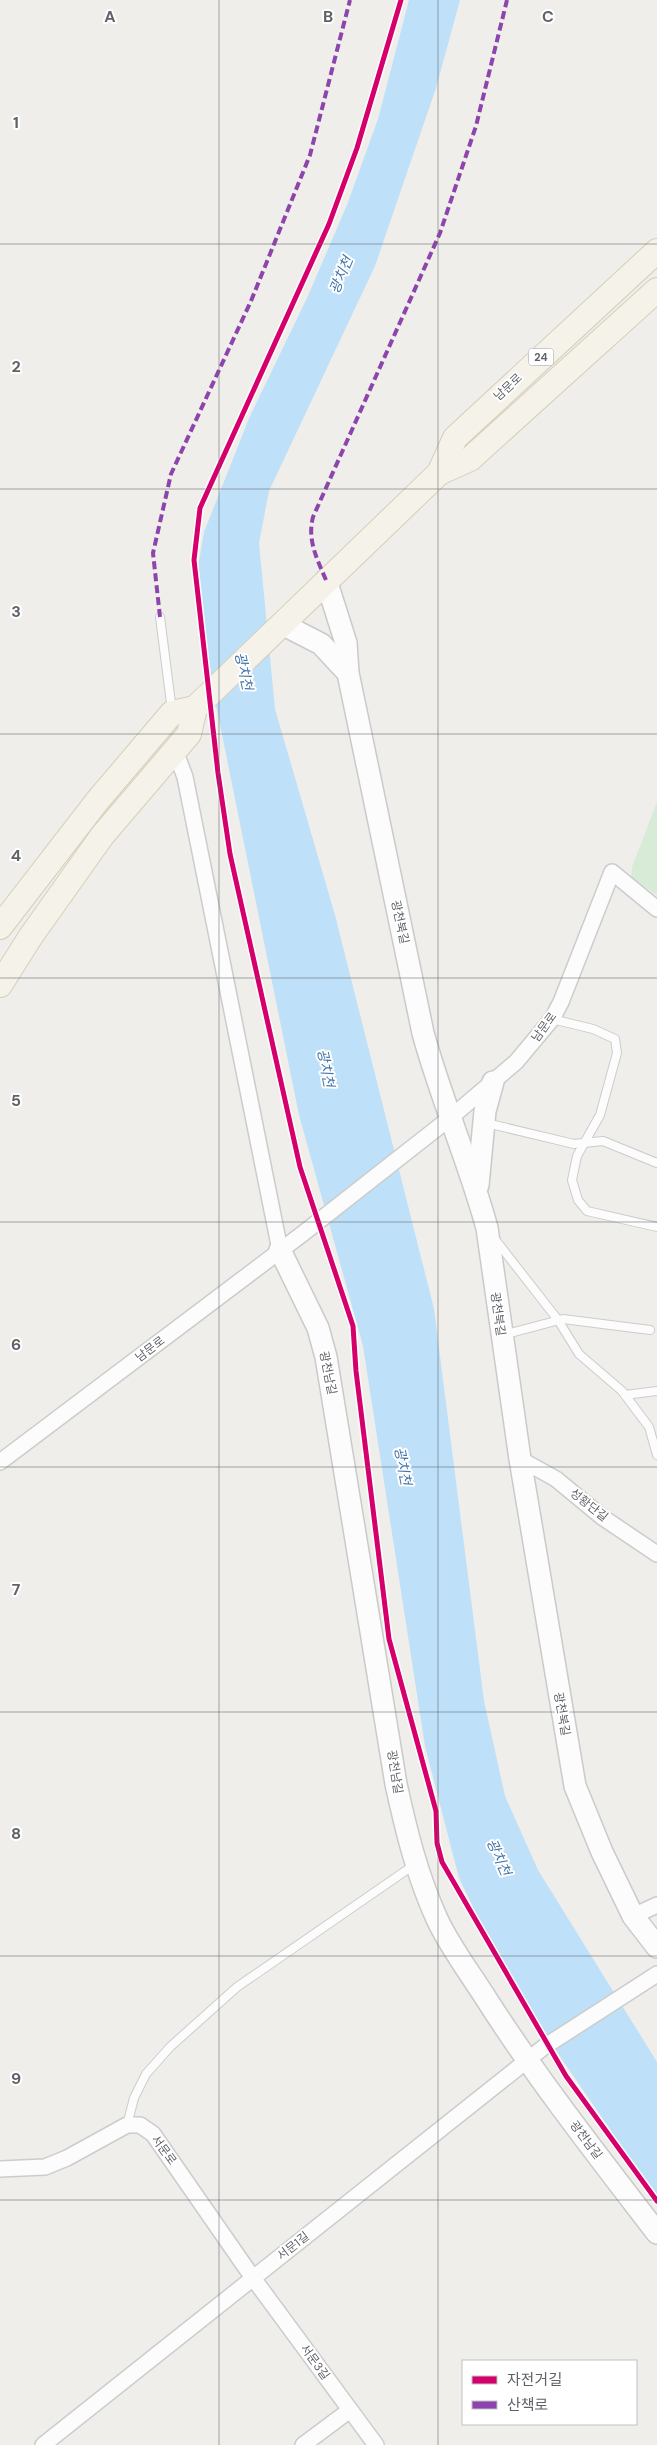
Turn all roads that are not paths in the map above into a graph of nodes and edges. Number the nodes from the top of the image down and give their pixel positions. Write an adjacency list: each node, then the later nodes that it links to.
1 (657, 251): 3 (main road, 남문로 / 24)
2 (657, 290): 3 (main road, 남문로 / 24)
3 (439, 473): 4 (main road, 남문로 / 24)
4 (326, 580): 6 (main road, 남문로 / 24); 7 (street, 광천북길)
5 (160, 617): 9 (lane)
6 (279, 627): 7 (street); 8 (main road, 남문로)
7 (348, 673): 17 (street, 광천북길)
8 (195, 708): 9 (main road); 10 (main road)
9 (172, 713): 12 (main road)
10 (171, 752): 13 (main road); 24 (street)
11 (657, 909): 15 (street, 남문로)
12 (3, 923): 13 (main road)
13 (31, 936): 14 (main road)
14 (0, 985)
15 (552, 1020): 16 (street, 남문로); 19 (lane)
16 (493, 1082): 17 (street, 남문로); 18 (street)
17 (450, 1118): 21 (street, 광천북길); 24 (street, 남문로)
18 (484, 1123): 19 (lane); 21 (street)
19 (586, 1141): 20 (lane); 22 (lane)
20 (657, 1163)
21 (477, 1193): 23 (street, 광천북길)
22 (657, 1227)
23 (487, 1228): 25 (lane); 27 (street, 광천북길)
24 (280, 1250): 32 (street, 남문로); 34 (street, 광천남길)
25 (558, 1320): 26 (lane); 27 (lane); 29 (lane)
26 (650, 1330)
27 (501, 1336): 31 (street, 광천북길)
28 (657, 1391): 29 (lane)
29 (625, 1395): 30 (lane)
30 (657, 1455)
31 (520, 1459): 33 (street, 성황단길); 36 (street, 광천북길)
32 (0, 1462)
33 (657, 1554)
34 (416, 1864): 39 (street, 광천남길); 40 (lane)
35 (657, 1905): 36 (street)
36 (633, 1916): 37 (street, 광천북길)
37 (657, 1947)
38 (652, 1978): 39 (street, 서문1길)
39 (527, 2063): 42 (street, 광천남길); 43 (street, 서문1길)
40 (127, 2125): 41 (street); 43 (street, 서문로)
41 (0, 2169)
42 (657, 2233)
43 (253, 2278): 44 (street, 서문3길); 45 (street, 서문1길)
44 (350, 2410): 46 (street); 47 (street, 서문3길)
45 (43, 2445)
46 (303, 2445)
47 (376, 2445)

